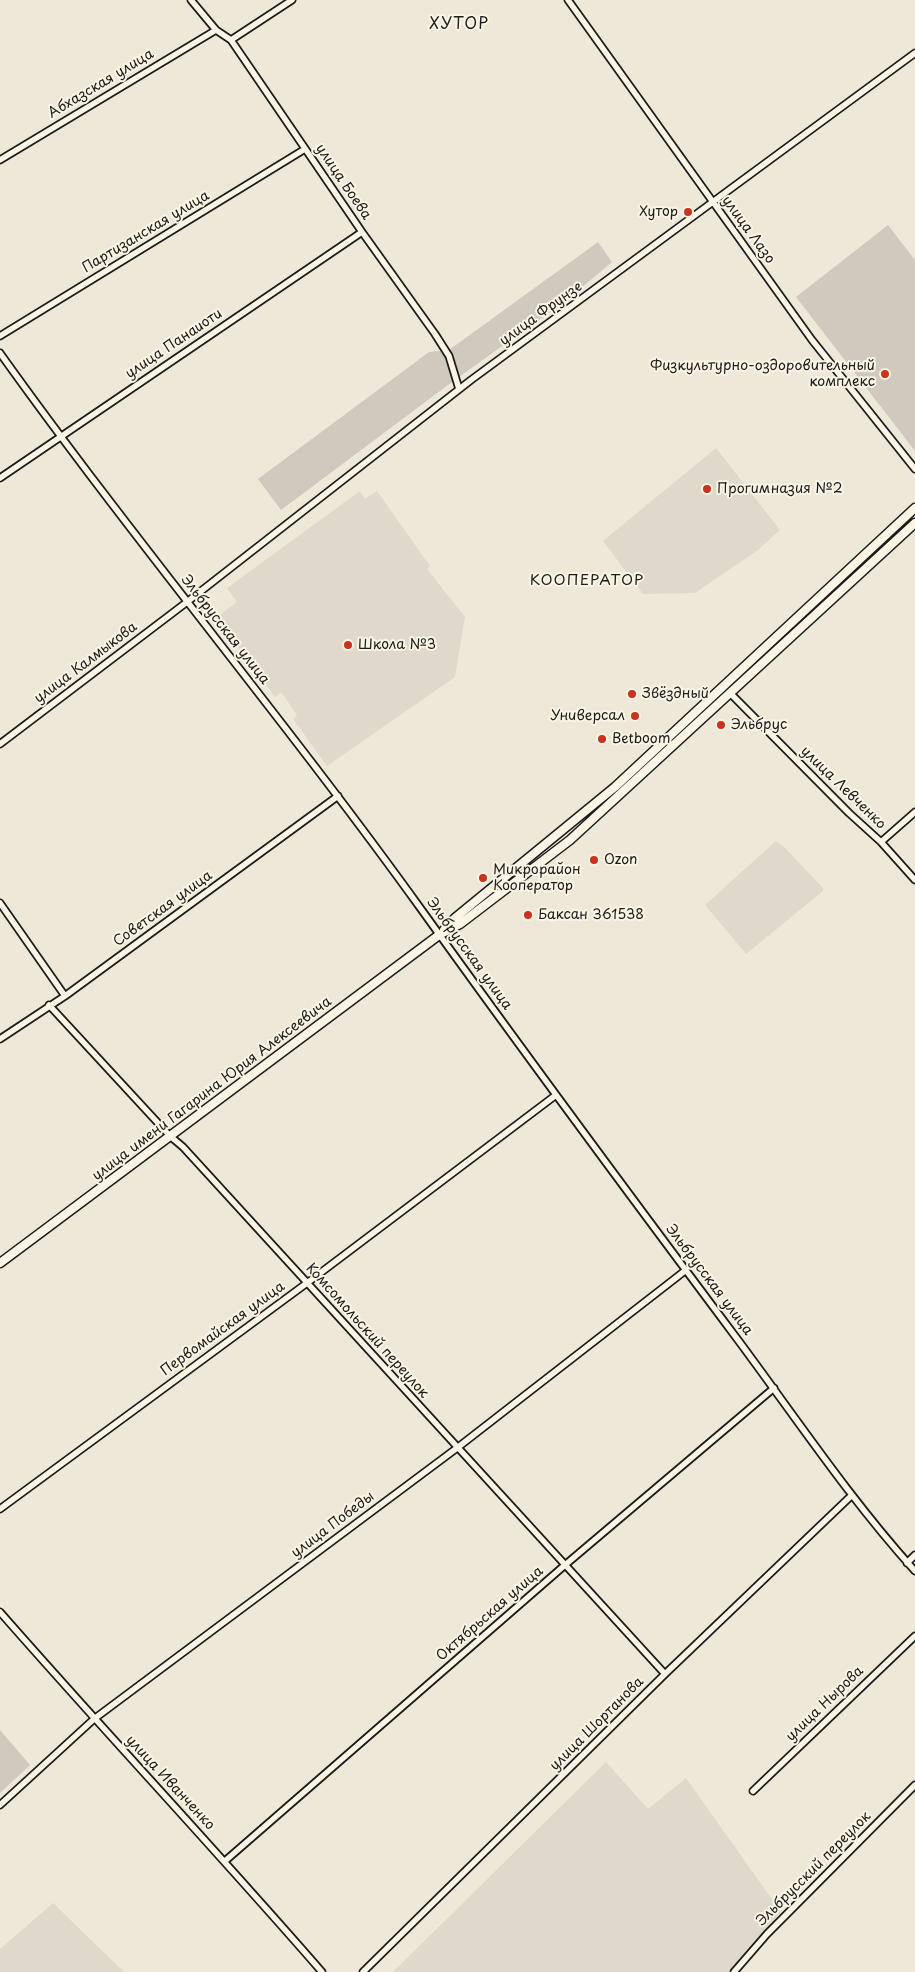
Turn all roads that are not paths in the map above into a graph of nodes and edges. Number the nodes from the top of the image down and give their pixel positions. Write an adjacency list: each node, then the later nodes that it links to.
1 (191, 0): 4 (street, улица Боева)
2 (292, 0): 5 (street)
3 (568, 0): 9 (street, улица Лазо)
4 (216, 30): 5 (street, улица Боева); 8 (street, Абхазская улица)
5 (231, 40): 7 (street, улица Боева)
6 (915, 53): 9 (street, улица Фрунзе)
7 (305, 149): 10 (street, улица Боева); 11 (street, Партизанская улица)
8 (0, 160)
9 (713, 202): 13 (street, улица Фрунзе); 15 (street, улица Лазо)
10 (362, 232): 13 (street, улица Боева); 14 (street, улица Панаиоти)
11 (0, 336)
12 (0, 353): 14 (street, Эльбрусская улица)
13 (459, 389): 19 (street, улица Фрунзе)
14 (59, 437): 16 (street, улица Панаиоти); 19 (street, Эльбрусская улица)
15 (915, 469)
16 (0, 478)
17 (915, 508): 27 (street, улица имени Гагарина Юрия Алексеевича)
18 (915, 523): 20 (street, улица имени Гагарина Юрия Алексеевича)
19 (187, 602): 21 (street, улица Калмыкова); 22 (street, Эльбрусская улица)
20 (730, 694): 24 (street, улица Левченко); 27 (street, улица имени Гагарина Юрия Алексеевича)
21 (0, 744)
22 (338, 796): 27 (street, Эльбрусская улица); 28 (street, Советская улица)
23 (915, 812): 24 (street)
24 (882, 842): 25 (street, улица Левченко)
25 (915, 880)
26 (0, 903): 28 (street)
27 (439, 935): 31 (street, Эльбрусская улица); 32 (street, улица имени Гагарина Юрия Алексеевича)
28 (65, 996): 29 (street, Советская улица)
29 (49, 1005): 30 (street, Советская улица); 32 (street, Комсомольский переулок)
30 (0, 1040)
31 (556, 1095): 34 (street, Эльбрусская улица); 35 (street, Первомайская улица)
32 (170, 1136): 33 (street, улица имени Гагарина Юрия Алексеевича); 35 (street, Комсомольский переулок)
33 (0, 1263)
34 (686, 1270): 36 (street, Эльбрусская улица); 37 (street, улица Победы)
35 (307, 1283): 37 (street, Комсомольский переулок); 39 (street, Первомайская улица)
36 (774, 1388): 38 (street, Эльбрусская улица); 42 (street, Октябрьская улица)
37 (457, 1448): 42 (street, Комсомольский переулок); 47 (street, улица Победы)
38 (851, 1496): 41 (street, Эльбрусская улица); 46 (street, улица Шортанова)
39 (0, 1509)
40 (915, 1555): 41 (street)
41 (907, 1563): 43 (street, Эльбрусская улица)
42 (565, 1565): 46 (street, Комсомольский переулок); 51 (street, Октябрьская улица)
43 (915, 1571)
44 (0, 1612): 47 (street, улица Иванченко)
45 (915, 1636): 49 (street, улица Нырова)
46 (666, 1674): 53 (street, улица Шортанова)
47 (94, 1719): 50 (street, улица Победы); 51 (street, улица Иванченко)
48 (915, 1785): 54 (street, Эльбрусский переулок)
49 (753, 1791)
50 (0, 1805)
51 (225, 1861): 52 (street, улица Иванченко)
52 (322, 1972)
53 (363, 1972)
54 (734, 1972)

